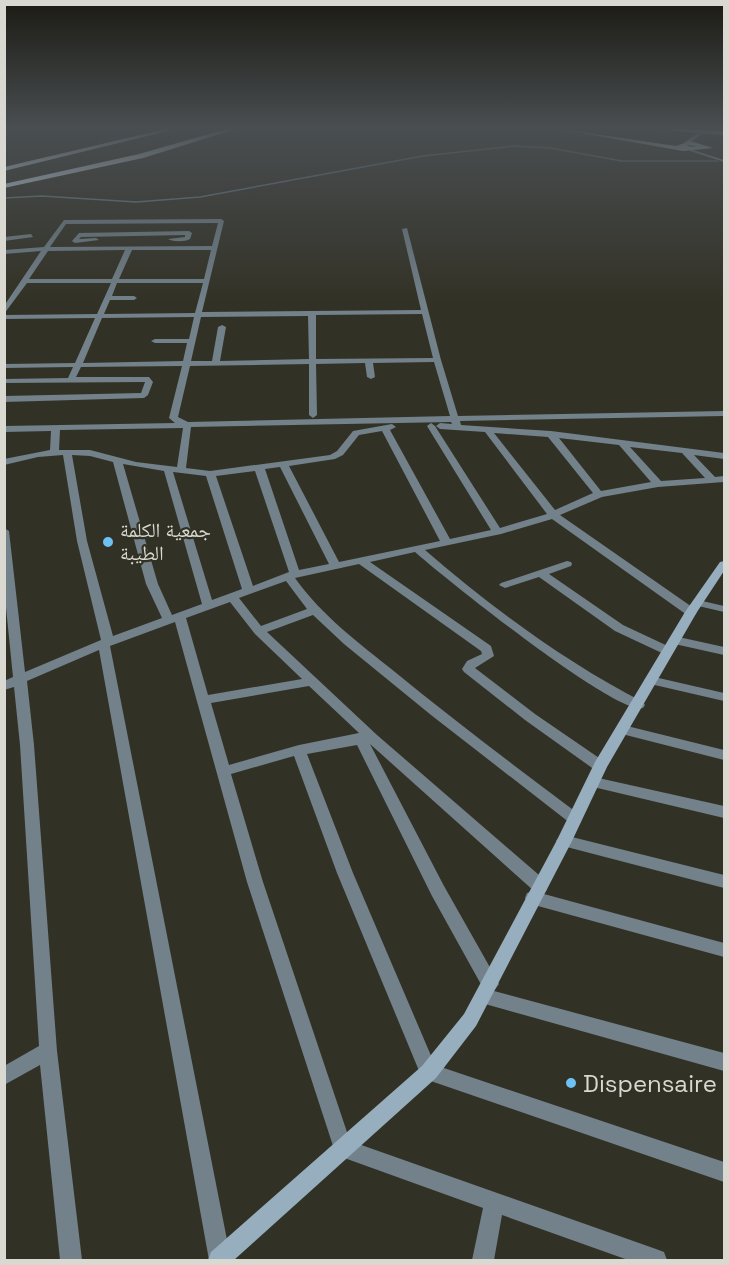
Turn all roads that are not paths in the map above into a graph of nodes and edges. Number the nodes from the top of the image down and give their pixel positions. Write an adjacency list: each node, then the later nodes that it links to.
1 (405, 229): 18 (street)
2 (31, 236): 3 (street)
3 (4, 239)
4 (96, 240): 5 (street); 5 (street); 10 (street)
5 (171, 240): 9 (street)
6 (215, 248): 7 (street); 9 (street); 12 (street)
7 (46, 249): 10 (street); 11 (street); 13 (street)
8 (129, 249): 9 (street); 10 (street); 14 (street)
9 (168, 249)
10 (91, 250)
11 (4, 252)
12 (207, 280): 14 (street); 20 (street)
13 (24, 281): 14 (street); 17 (street)
14 (115, 282): 15 (street)
15 (107, 298): 16 (street); 21 (street)
16 (134, 298)
17 (4, 312)
18 (426, 312): 19 (street); 26 (street)
19 (312, 313): 20 (street); 28 (street)
20 (199, 315): 21 (street); 25 (street)
21 (99, 316): 22 (street); 31 (street)
22 (4, 317)
23 (222, 327): 29 (street)
24 (155, 341): 25 (street)
25 (192, 341): 30 (street)
26 (437, 360): 27 (street); 41 (street)
27 (369, 361): 28 (street); 33 (street)
28 (312, 362): 29 (street); 39 (street)
29 (216, 363): 30 (street)
30 (186, 364): 31 (street); 40 (street)
31 (76, 365): 32 (street); 34 (street)
32 (4, 366)
33 (371, 376)
34 (71, 380): 35 (street); 36 (street)
35 (4, 381)
36 (4, 399)
37 (724, 406): 41 (street)
38 (724, 413): 41 (street)
39 (313, 415): 40 (street); 41 (street)
40 (173, 418): 42 (street); 43 (street)
41 (454, 420): 43 (street); 44 (street); 48 (street)
42 (4, 422)
43 (187, 425): 45 (street); 60 (street)
44 (431, 426): 46 (street); 67 (street)
45 (56, 428): 47 (street); 52 (street)
46 (385, 428): 57 (street); 68 (street)
47 (4, 429)
48 (487, 429): 49 (street); 65 (street)
49 (551, 434): 50 (street); 64 (street)
50 (623, 444): 51 (street); 63 (street)
51 (685, 451): 54 (street); 62 (street)
52 (54, 452): 53 (street); 56 (street)
53 (67, 452): 55 (street); 86 (street)
54 (724, 456)
55 (117, 460): 59 (street); 84 (street)
56 (4, 462)
57 (283, 464): 58 (street); 72 (street)
58 (259, 467): 61 (street); 75 (street)
59 (168, 470): 60 (street); 80 (street)
60 (181, 471): 61 (street)
61 (210, 474): 78 (street)
62 (719, 480): 63 (street)
63 (658, 484): 64 (street)
64 (599, 494): 65 (street)
65 (553, 515): 67 (street); 81 (street)
66 (4, 531): 77 (street)
67 (497, 532): 68 (street)
68 (446, 541): 69 (street)
69 (416, 548): 70 (street); 94 (street)
70 (360, 560): 72 (street); 100 (street)
71 (567, 564): 74 (street)
72 (335, 565): 75 (street)
73 (722, 570): 81 (street)
74 (540, 573): 76 (street); 87 (street)
75 (291, 575): 78 (street); 83 (street)
76 (505, 585)
77 (8, 589): 91 (street)
78 (248, 589): 79 (street)
79 (232, 597): 80 (street); 85 (street)
80 (208, 606): 84 (street)
81 (695, 607): 82 (street); 87 (street)
82 (724, 609)
83 (314, 610): 85 (street); 102 (street)
84 (174, 620): 86 (street); 93 (street)
85 (259, 630): 90 (street)
86 (106, 644): 91 (street); 116 (street)
87 (671, 646): 88 (street); 89 (street)
88 (724, 651)
89 (650, 680): 92 (street); 94 (street)
90 (312, 681): 93 (street); 96 (street)
91 (12, 683): 108 (street)
92 (724, 697)
93 (204, 700): 99 (street)
94 (638, 705): 95 (street)
95 (623, 730): 98 (street); 100 (street)
96 (366, 738): 97 (street); 105 (street); 107 (street)
97 (299, 750): 99 (street); 110 (street)
98 (724, 755)
99 (224, 771): 112 (street)
100 (597, 774): 101 (street); 102 (street)
101 (724, 812)
102 (575, 819): 103 (street)
103 (564, 841): 104 (street); 105 (street)
104 (724, 882)
105 (537, 892): 106 (street); 107 (street)
106 (724, 950)
107 (487, 990): 109 (street); 110 (street)
108 (48, 1051): 111 (street); 115 (street)
109 (724, 1062)
110 (429, 1072): 112 (street); 113 (street)
111 (4, 1076)
112 (343, 1149): 114 (street); 116 (street)
113 (724, 1172)
114 (494, 1203): 117 (street); 118 (street)
115 (71, 1260)
116 (220, 1260)
117 (483, 1260)
118 (656, 1260)

